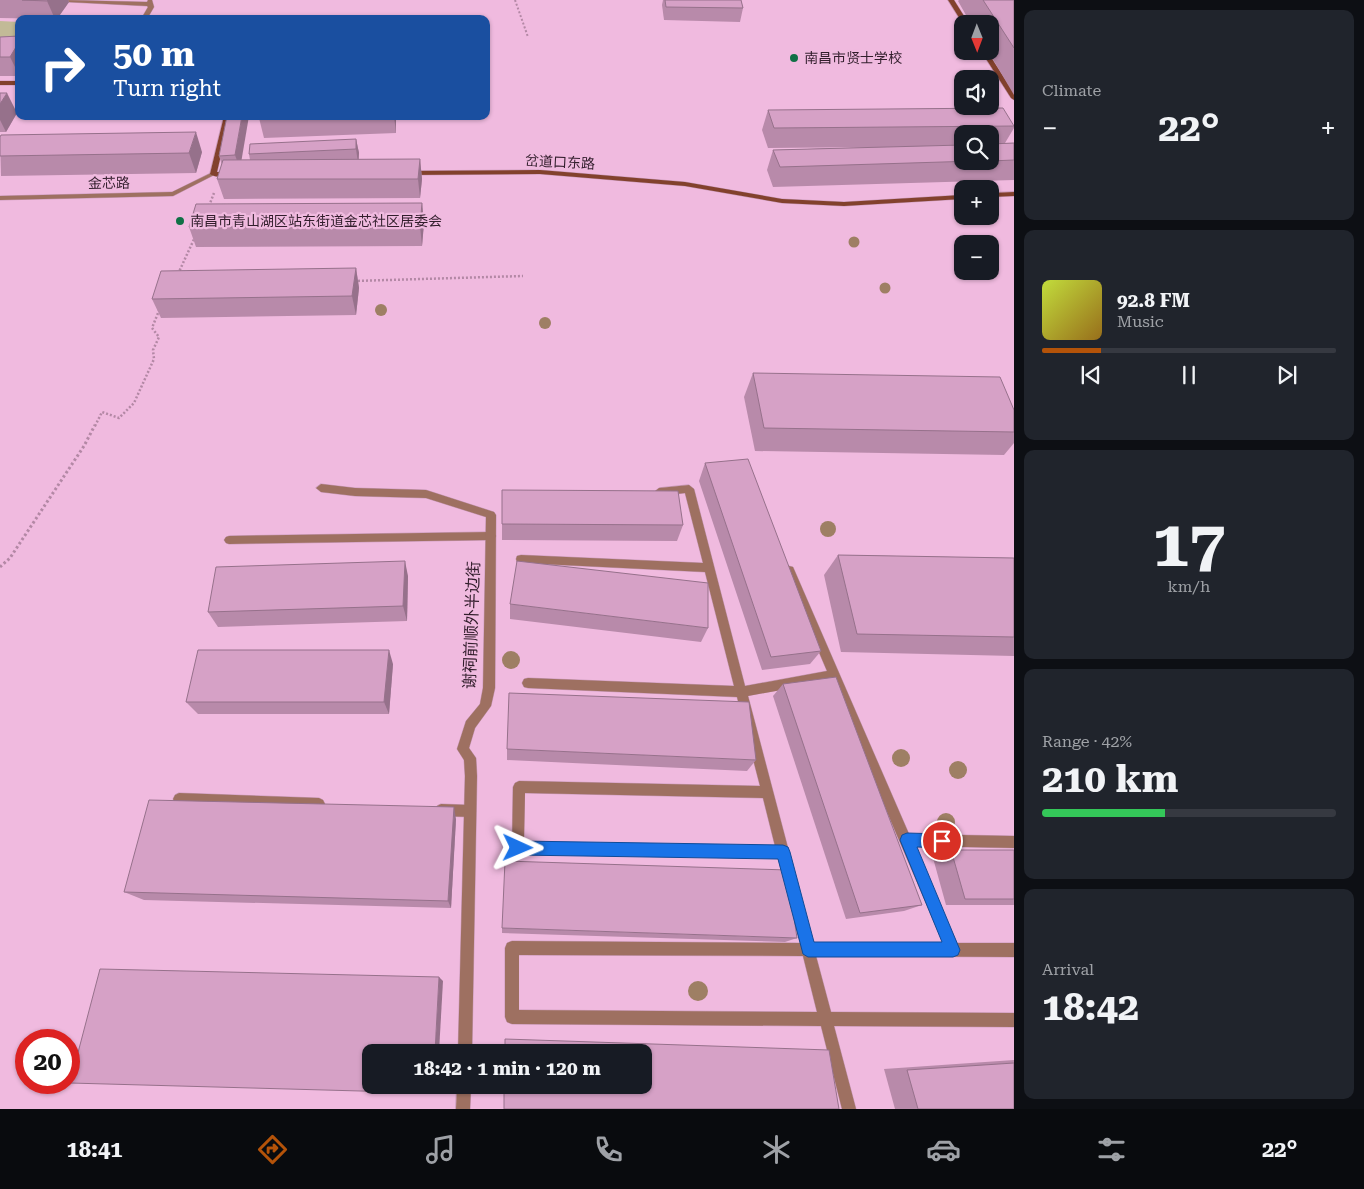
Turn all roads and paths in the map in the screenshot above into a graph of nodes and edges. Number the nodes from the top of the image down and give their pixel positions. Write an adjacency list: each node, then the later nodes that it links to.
1 (67, 0): 4 (street)
2 (515, 0): 7 (path)
3 (951, 0): 6 (street)
4 (149, 2): 5 (street)
5 (146, 15)
6 (960, 15)
7 (528, 37)
8 (990, 60): 11 (street)
9 (0, 83): 10 (street)
10 (15, 83)
11 (1014, 98)
12 (226, 120): 14 (street)
13 (402, 173): 18 (street, 岔道口东路)
14 (214, 174): 15 (street); 19 (street, 金芯路); 20 (path)
15 (243, 174)
16 (1014, 194): 17 (street)
17 (999, 195)
18 (954, 197)
19 (0, 198)
20 (208, 208)
21 (196, 236): 23 (path)
22 (522, 276): 24 (path)
23 (173, 280)
24 (346, 281)
25 (162, 303): 32 (path)
26 (321, 488): 28 (street, 谢祠前顺外半边街)
27 (643, 494): 33 (street)
28 (491, 536): 29 (street); 41 (street, 谢祠前顺外半边街)
29 (229, 540)
30 (521, 559): 33 (street)
31 (785, 561): 34 (street)
32 (0, 567)
33 (710, 568): 36 (street)
34 (835, 675): 36 (street); 42 (street)
35 (528, 683): 36 (street)
36 (742, 692): 37 (street)
37 (767, 792): 44 (street); 44 (street)
38 (178, 798): 39 (street)
39 (334, 805)
40 (431, 809): 41 (street)
41 (470, 811): 50 (street, 谢祠前顺外半边街)
42 (907, 840): 43 (street); 46 (street)
43 (1014, 842)
44 (783, 852): 45 (street)
45 (808, 949): 46 (street); 48 (street); 48 (street)
46 (953, 950): 47 (street)
47 (1014, 950)
48 (826, 1019): 49 (street); 53 (street)
49 (1014, 1020)
50 (465, 1044)
51 (464, 1094): 52 (street)
52 (463, 1109)
53 (849, 1109)

